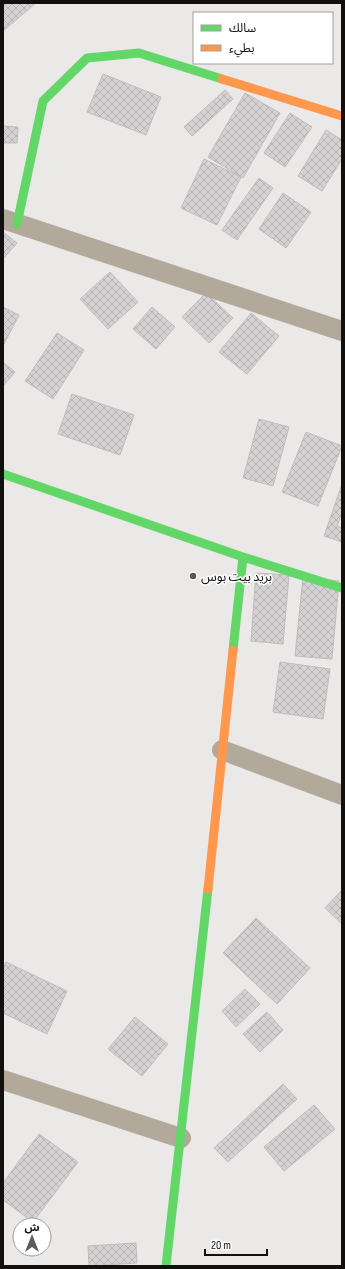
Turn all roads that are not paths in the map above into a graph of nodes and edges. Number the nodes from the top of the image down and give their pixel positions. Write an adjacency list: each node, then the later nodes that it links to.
1 (342, 116): 2 (street)
2 (10, 221): 3 (street)
3 (342, 331)
4 (3, 474): 5 (street)
5 (243, 557): 6 (street); 7 (street)
6 (342, 588)
7 (222, 750): 8 (street); 10 (street)
8 (342, 795)
9 (3, 1080): 10 (street)
10 (181, 1138): 11 (street)
11 (166, 1266)

